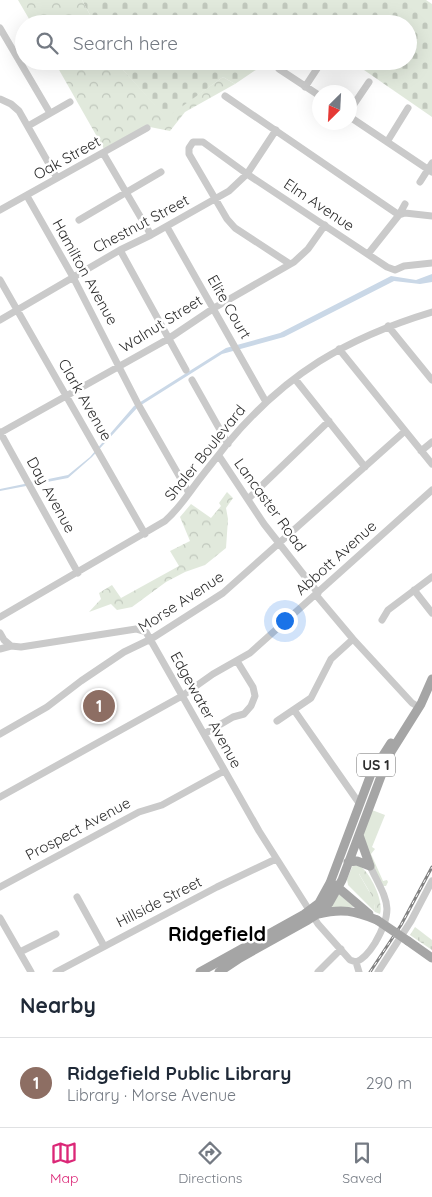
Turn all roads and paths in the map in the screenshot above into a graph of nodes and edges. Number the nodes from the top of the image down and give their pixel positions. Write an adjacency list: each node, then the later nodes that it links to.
1 (0, 28): 2 (street)
2 (15, 54)
3 (25, 70): 14 (street)
4 (282, 70): 7 (street)
5 (316, 70): 7 (street)
6 (369, 82): 11 (street)
7 (306, 87): 8 (street)
8 (312, 91)
9 (226, 96): 18 (street)
10 (0, 99): 16 (street)
11 (357, 100)
12 (70, 102): 14 (street)
13 (408, 108): 19 (street)
14 (50, 113): 16 (street)
15 (357, 121): 19 (street)
16 (28, 126): 24 (street)
17 (148, 128): 20 (street, Oak Street)
18 (276, 130): 23 (street, Chestnut Street); 32 (street)
19 (387, 142): 21 (street)
20 (103, 153): 24 (street, Oak Street); 26 (street)
21 (431, 168): 25 (street)
22 (160, 172): 26 (street)
23 (247, 174): 28 (street, Chestnut Street); 28 (street, Elm Avenue); 35 (street, Elm Avenue)
24 (57, 178): 27 (street, Oak Street)
25 (420, 182)
26 (125, 193): 34 (street); 37 (street)
27 (27, 196): 31 (street, Oak Street); 42 (street, Hamilton Avenue)
28 (215, 199): 36 (street, Chestnut Street); 41 (street)
29 (0, 201): 31 (street)
30 (405, 204): 32 (street)
31 (2, 209)
32 (399, 215): 33 (street); 39 (street)
33 (432, 216)
34 (79, 220)
35 (325, 225): 39 (street, Elm Avenue); 41 (street, Walnut Street)
36 (167, 226): 37 (street, Chestnut Street); 44 (street, Elite Court)
37 (151, 235): 38 (street, Chestnut Street)
38 (120, 250): 42 (street, Chestnut Street); 49 (street)
39 (368, 254): 40 (street, Elm Avenue)
40 (432, 263)
41 (290, 264): 44 (street, Walnut Street)
42 (73, 277): 45 (street, Chestnut Street); 51 (street, Hamilton Avenue)
43 (0, 280): 45 (street, Clark Avenue)
44 (214, 308): 49 (street, Walnut Street); 57 (street, Elite Court)
45 (18, 309): 47 (street, Chestnut Street); 56 (street, Clark Avenue)
46 (432, 312): 48 (street, Shaler Boulevard)
47 (0, 320)
48 (388, 326): 50 (street, Shaler Boulevard); 55 (street)
49 (168, 339): 51 (street, Walnut Street); 52 (street)
50 (339, 349): 53 (street, Shaler Boulevard); 59 (street)
51 (120, 366): 56 (street, Walnut Street); 68 (street, Hamilton Avenue)
52 (186, 370)
53 (295, 379): 57 (street, Shaler Boulevard); 58 (street)
54 (192, 380): 62 (street, Lancaster Road)
55 (432, 380)
56 (66, 395): 60 (street, Walnut Street); 70 (street, Clark Avenue)
57 (266, 402): 62 (street, Shaler Boulevard)
58 (329, 421): 66 (street); 69 (street)
59 (405, 431): 63 (street); 66 (street, Morse Avenue)
60 (0, 432): 72 (street, Day Avenue)
61 (432, 442): 63 (street)
62 (228, 444): 64 (street, Shaler Boulevard)
63 (421, 450): 65 (street)
64 (219, 456): 68 (street, Shaler Boulevard); 69 (street, Lancaster Road)
65 (432, 464)
66 (365, 467): 71 (street, Morse Avenue)
67 (432, 490): 75 (street, Abbott Avenue)
68 (189, 493): 70 (street, Shaler Boulevard)
69 (248, 500): 71 (street, Lancaster Road)
70 (145, 534): 72 (street, Shaler Boulevard)
71 (279, 544): 75 (street, Lancaster Road); 80 (street, Morse Avenue)
72 (78, 573): 77 (street, Shaler Boulevard)
73 (432, 577): 74 (street)
74 (414, 590): 76 (street); 78 (street)
75 (317, 594): 81 (street, Lancaster Road); 84 (street, Abbott Avenue)
76 (432, 612)
77 (0, 617)
78 (382, 620)
79 (0, 633): 82 (street)
80 (151, 639): 82 (street); 86 (street, Edgewater Avenue); 91 (street, Morse Avenue)
81 (352, 639): 87 (street, Lancaster Road); 88 (street)
82 (11, 646): 83 (street)
83 (0, 649)
84 (237, 661): 86 (street, Abbott Avenue); 92 (street)
85 (432, 679): 87 (main road, US 1)
86 (182, 696): 92 (street, Edgewater Avenue); 94 (street, Abbott Avenue)
87 (419, 707): 90 (main road, US 1)
88 (294, 710): 89 (street); 95 (street)
89 (277, 721)
90 (405, 727): 95 (main road, US 1); 96 (main road, US 1)
91 (0, 734)
92 (204, 734): 93 (street, Edgewater Avenue)
93 (224, 771): 98 (street, Edgewater Avenue); 103 (street, Prospect Avenue)
94 (0, 797)
95 (359, 803): 96 (main road); 102 (main road, US 1)
96 (367, 814): 97 (main road, US 1)
97 (359, 834): 99 (main road, US 1); 100 (main road)
98 (276, 858): 106 (street, Edgewater Avenue); 110 (street, Hillside Street)
99 (348, 862): 100 (main road); 104 (main road, US 1)
100 (370, 866): 115 (street)
101 (432, 881): 122 (street)
102 (330, 883): 104 (main road); 106 (main road, US 1)
103 (0, 887)
104 (338, 887): 106 (main road, US 1); 108 (main road)
105 (77, 896): 110 (street)
106 (313, 914): 108 (main road); 111 (street, Edgewater Avenue); 113 (main road, US 1); 119 (main road, US 1)
107 (0, 918): 112 (street)
108 (377, 920): 114 (main road, bridge)
109 (56, 934): 112 (street)
110 (104, 946): 117 (street, Hillside Street)
111 (341, 949): 115 (street, Edgewater Avenue); 120 (street)
112 (20, 952): 116 (street)
113 (235, 953): 118 (main road, US 1); 119 (main road)
114 (432, 958)
115 (356, 962): 121 (street)
116 (31, 972)
117 (56, 972)
118 (200, 972)
119 (218, 972)
120 (318, 972)
121 (359, 972)
122 (378, 972)

